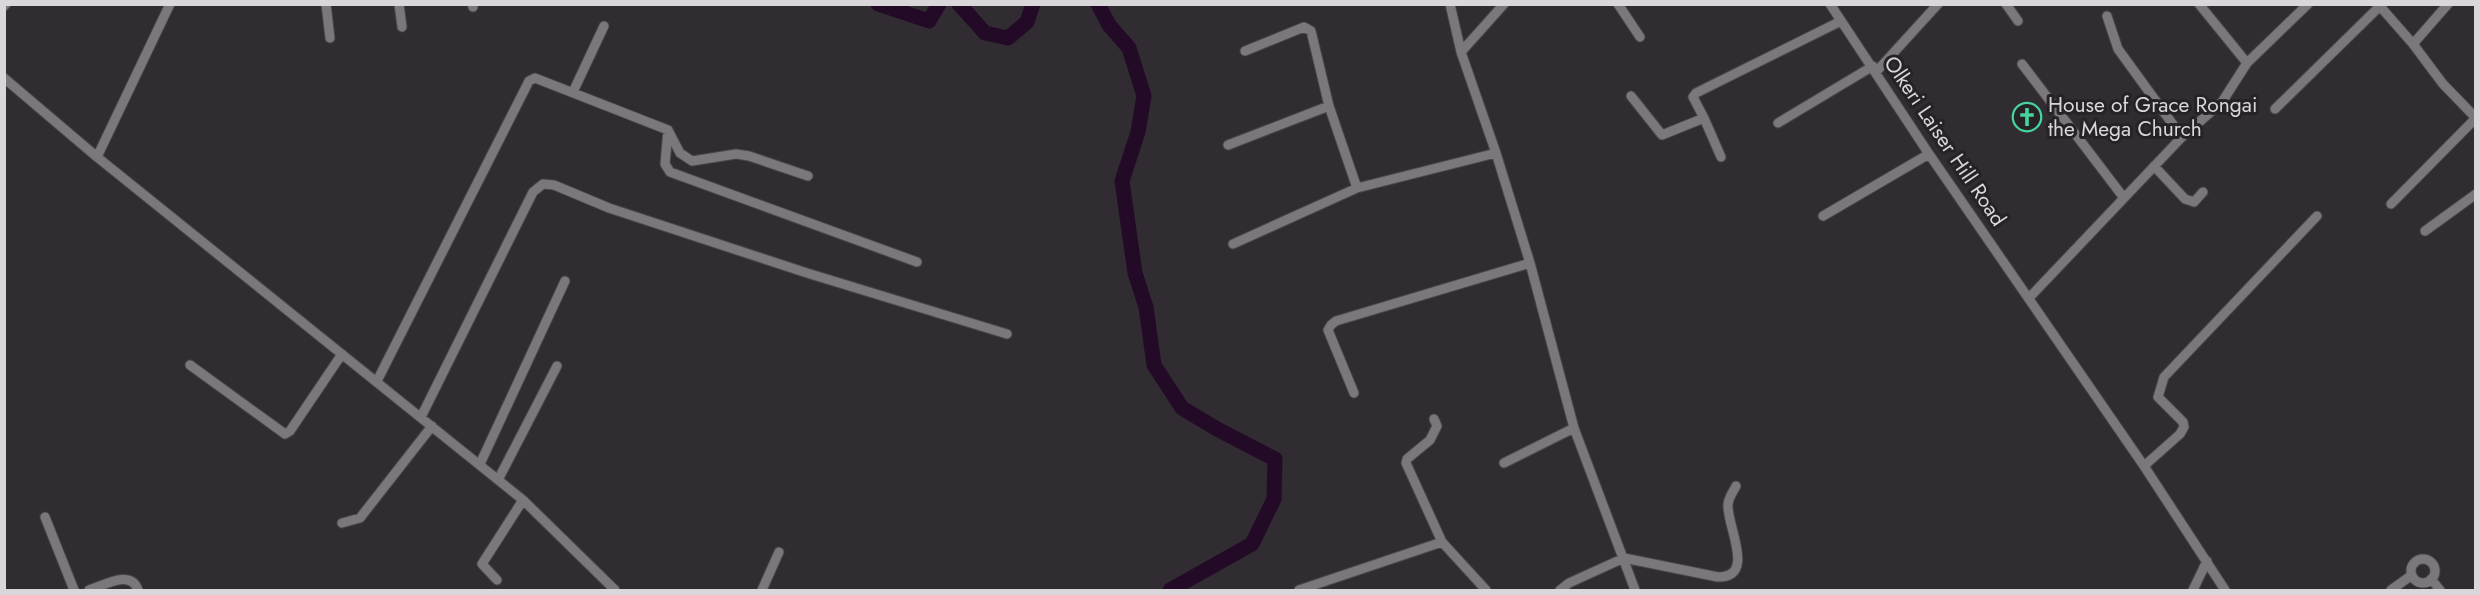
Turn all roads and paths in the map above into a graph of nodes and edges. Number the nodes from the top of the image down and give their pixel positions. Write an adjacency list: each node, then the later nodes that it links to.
1 (170, 4): 40 (street)
2 (326, 4): 20 (street)
3 (399, 4): 18 (street)
4 (1450, 4): 23 (street)
5 (1504, 4): 23 (street)
6 (1618, 4): 19 (street)
7 (1830, 4): 15 (street, Olkeri Laiser Hill Road)
8 (1938, 4): 26 (street)
9 (2006, 4): 16 (street)
10 (2199, 4): 24 (street)
11 (2308, 4): 24 (street)
12 (2448, 4): 21 (street)
13 (2379, 6): 21 (street); 31 (street)
14 (2107, 16): 36 (street)
15 (1841, 21): 26 (street, Olkeri Laiser Hill Road); 32 (street)
16 (2018, 21)
17 (604, 26): 28 (street)
18 (402, 27)
19 (1640, 37)
20 (330, 38)
21 (2413, 44): 33 (street)
22 (1245, 51): 30 (street)
23 (1461, 52): 38 (street)
24 (2247, 63): 36 (street)
25 (2022, 64): 47 (street)
26 (1875, 69): 34 (street); 39 (street, Olkeri Laiser Hill Road)
27 (4, 78): 40 (street)
28 (573, 92): 35 (street); 61 (street)
29 (1631, 96): 32 (street)
30 (1329, 106): 37 (street); 44 (street)
31 (2275, 109)
32 (1704, 118): 41 (street)
33 (2475, 118): 48 (street)
34 (1778, 123)
35 (668, 130): 43 (street); 53 (street)
36 (2182, 137): 42 (street)
37 (1228, 145)
38 (1496, 153): 44 (street); 54 (street)
39 (1929, 154): 49 (street); 56 (street, Olkeri Laiser Hill Road)
40 (97, 157): 58 (street)
41 (1720, 157)
42 (2154, 166): 45 (street); 47 (street)
43 (808, 176)
44 (1357, 188): 52 (street)
45 (2203, 192)
46 (2475, 194): 51 (street)
47 (2124, 198): 56 (street)
48 (2391, 204)
49 (1823, 216)
50 (2317, 216): 69 (street)
51 (2425, 231)
52 (1233, 244)
53 (917, 262)
54 (1530, 263): 62 (street); 66 (street)
55 (565, 281): 68 (street)
56 (2028, 298): 69 (street, Olkeri Laiser Hill Road)
57 (1008, 334): 63 (street)
58 (342, 354): 59 (street); 61 (street)
59 (190, 365)
60 (557, 366): 70 (street)
61 (377, 381): 63 (street)
62 (1354, 393)
63 (421, 417): 65 (street)
64 (1434, 419): 75 (street)
65 (432, 426): 68 (street); 74 (street)
66 (1574, 428): 67 (street); 77 (street)
67 (1504, 463)
68 (480, 464): 70 (street)
69 (2144, 466): 78 (street, Olkeri Laiser Hill Road)
70 (498, 480): 72 (street)
71 (1737, 486): 77 (street)
72 (523, 500): 81 (street); 85 (street)
73 (45, 516): 82 (street)
74 (342, 523)
75 (1442, 542): 87 (street); 88 (street)
76 (779, 552): 86 (street)
77 (1624, 558): 89 (street); 90 (street)
78 (2207, 561): 91 (street); 92 (street, Olkeri Laiser Hill Road)
79 (2412, 575): 80 (street); 80 (street); 93 (street)
80 (2432, 579): 94 (street)
81 (497, 580)
82 (74, 591)
83 (89, 591): 84 (street)
84 (138, 591)
85 (615, 591)
86 (762, 591)
87 (1299, 591)
88 (1486, 591)
89 (1560, 591)
90 (1635, 591)
91 (2193, 591)
92 (2225, 591)
93 (2391, 591)
94 (2440, 591)

